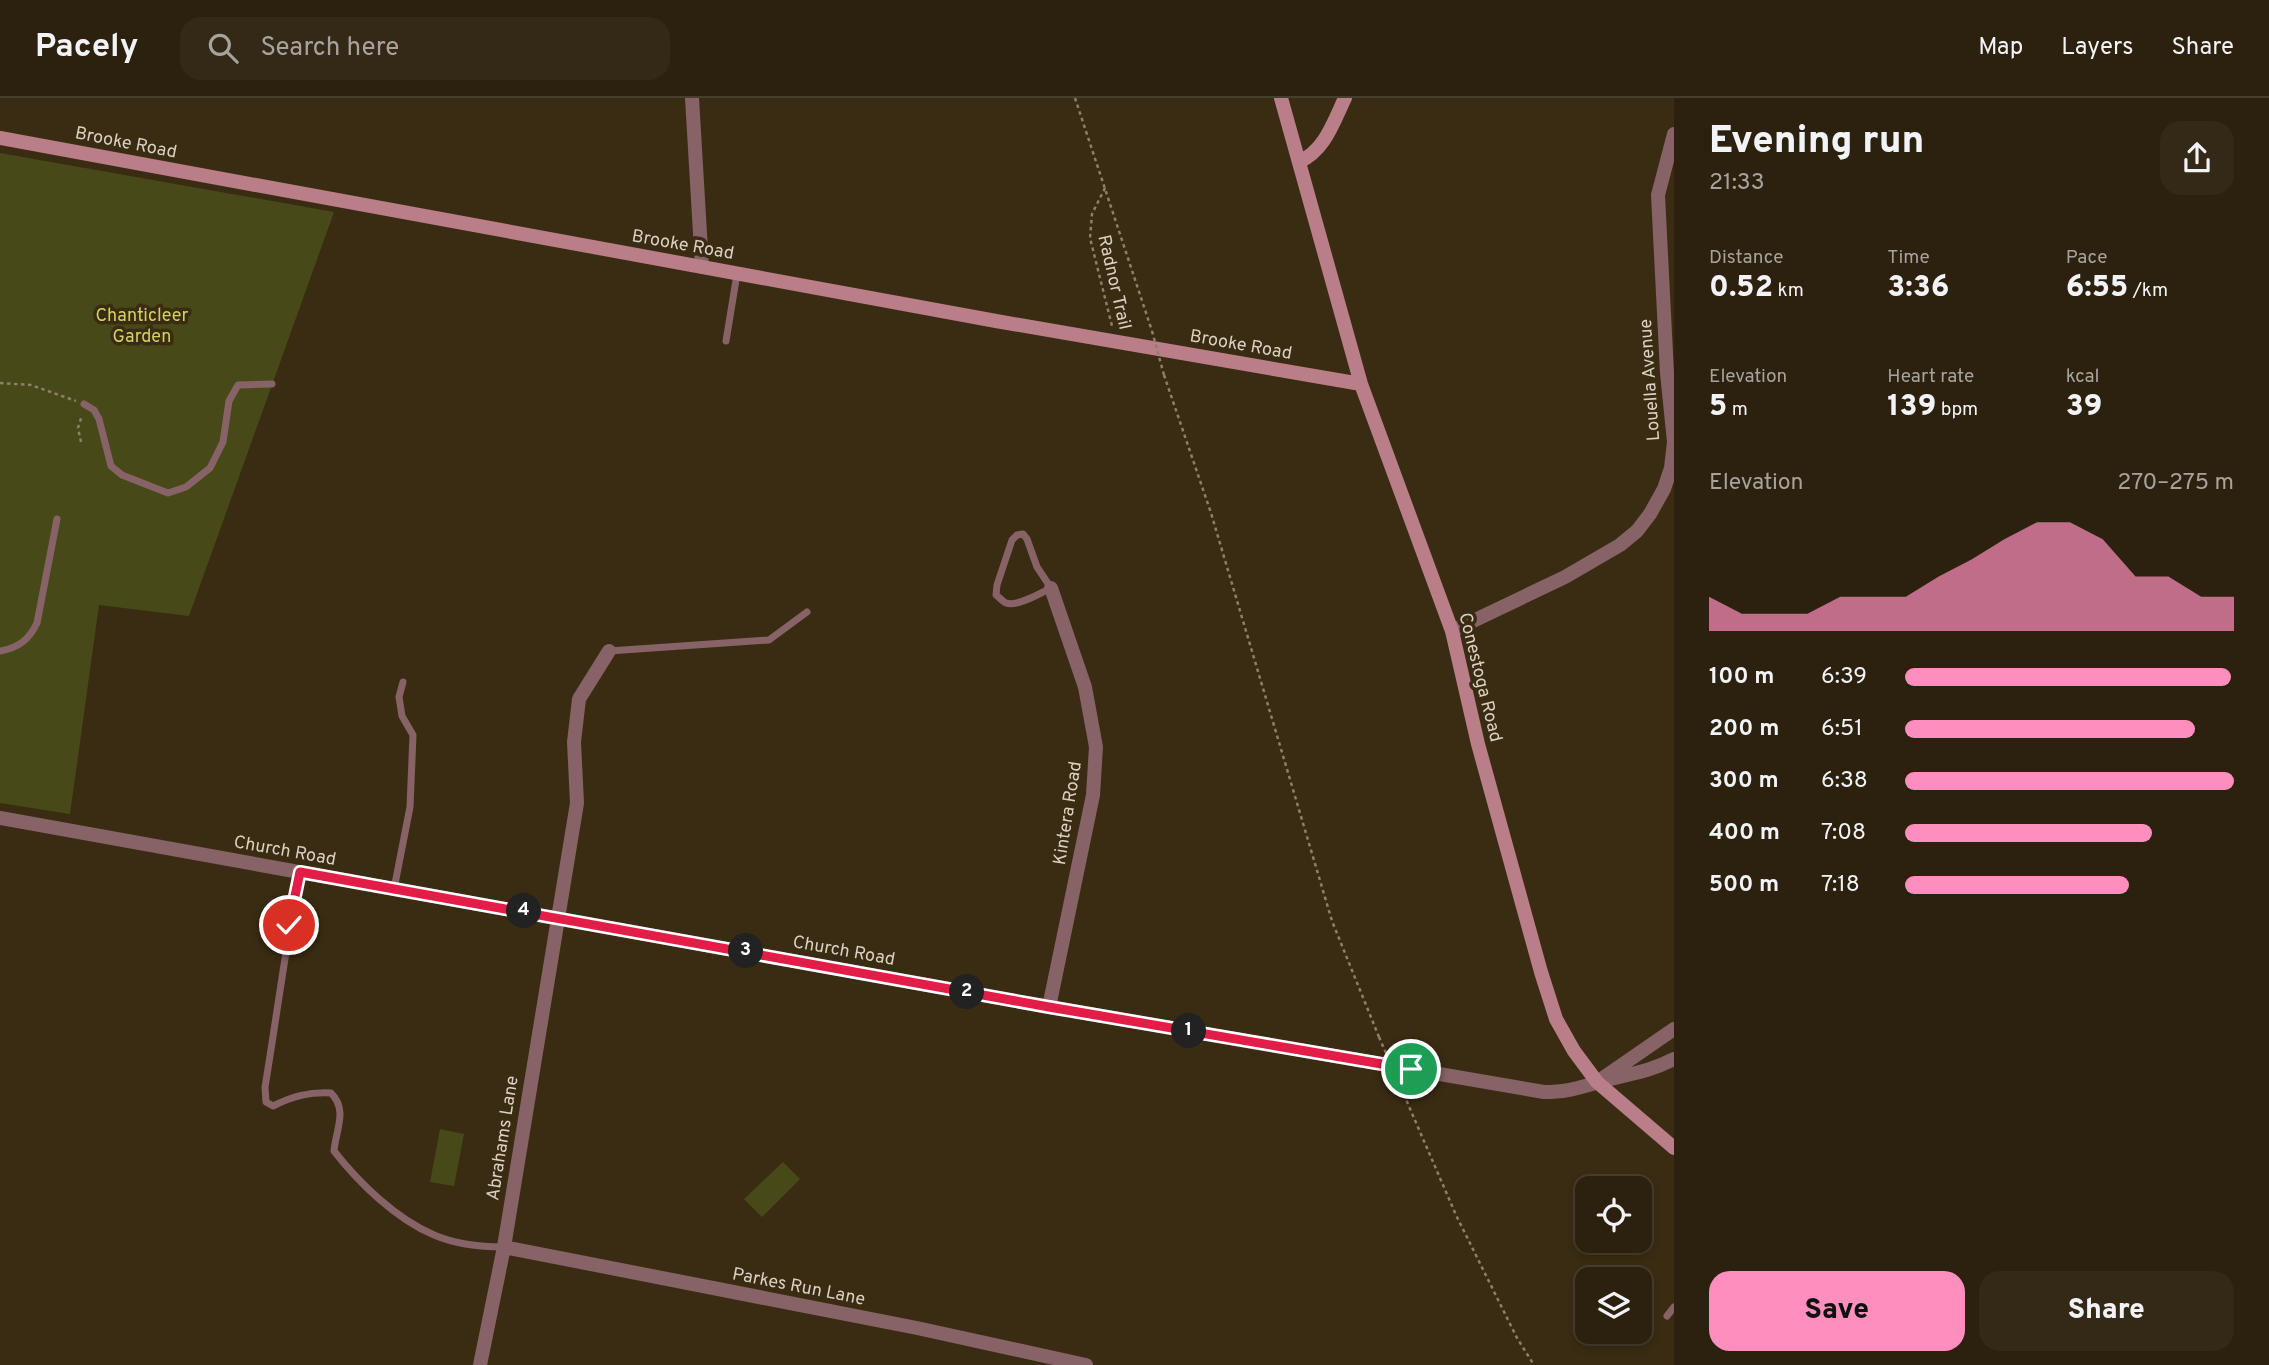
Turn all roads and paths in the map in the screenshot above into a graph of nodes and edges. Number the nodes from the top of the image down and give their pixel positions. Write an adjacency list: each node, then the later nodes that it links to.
1 (692, 98): 9 (street)
2 (1075, 98): 8 (path)
3 (1281, 98): 7 (main road, Conestoga Road)
4 (1345, 98): 7 (main road)
5 (1674, 134): 13 (street, Louella Avenue)
6 (0, 138): 9 (main road, Brooke Road)
7 (1299, 162): 16 (main road, Conestoga Road)
8 (1105, 187): 12 (path, Radnor Trail); 40 (path, bridge)
9 (702, 267): 10 (main road, Brooke Road)
10 (737, 273): 11 (lane); 12 (main road, Brooke Road)
11 (726, 341)
12 (1116, 343): 16 (main road, Brooke Road)
13 (1670, 357): 22 (street, Louella Avenue)
14 (0, 383): 17 (path)
15 (272, 384): 17 (lane)
16 (1361, 384): 22 (main road, Conestoga Road)
17 (85, 404): 18 (path)
18 (80, 442)
19 (57, 519): 23 (lane)
20 (1051, 587): 20 (lane); 30 (street, Kintera Road)
21 (807, 612): 24 (lane)
22 (1452, 631): 33 (main road, Conestoga Road)
23 (0, 651)
24 (609, 651): 29 (street, Abrahams Lane)
25 (403, 682): 28 (lane)
26 (0, 818): 27 (street, Church Road)
27 (300, 872): 28 (street, Church Road); 35 (lane)
28 (394, 889): 29 (street, Church Road)
29 (559, 917): 30 (street, Church Road); 35 (street, Abrahams Lane)
30 (1049, 1007): 33 (street, Church Road)
31 (1674, 1029): 33 (street)
32 (1674, 1059): 33 (street)
33 (1597, 1082): 34 (main road, Conestoga Road)
34 (1674, 1148)
35 (504, 1247): 38 (street, Abrahams Lane); 39 (street, Parkes Run Lane)
36 (1674, 1307): 37 (lane)
37 (1667, 1316)
38 (480, 1365)
39 (1086, 1365)
40 (1534, 1365)

